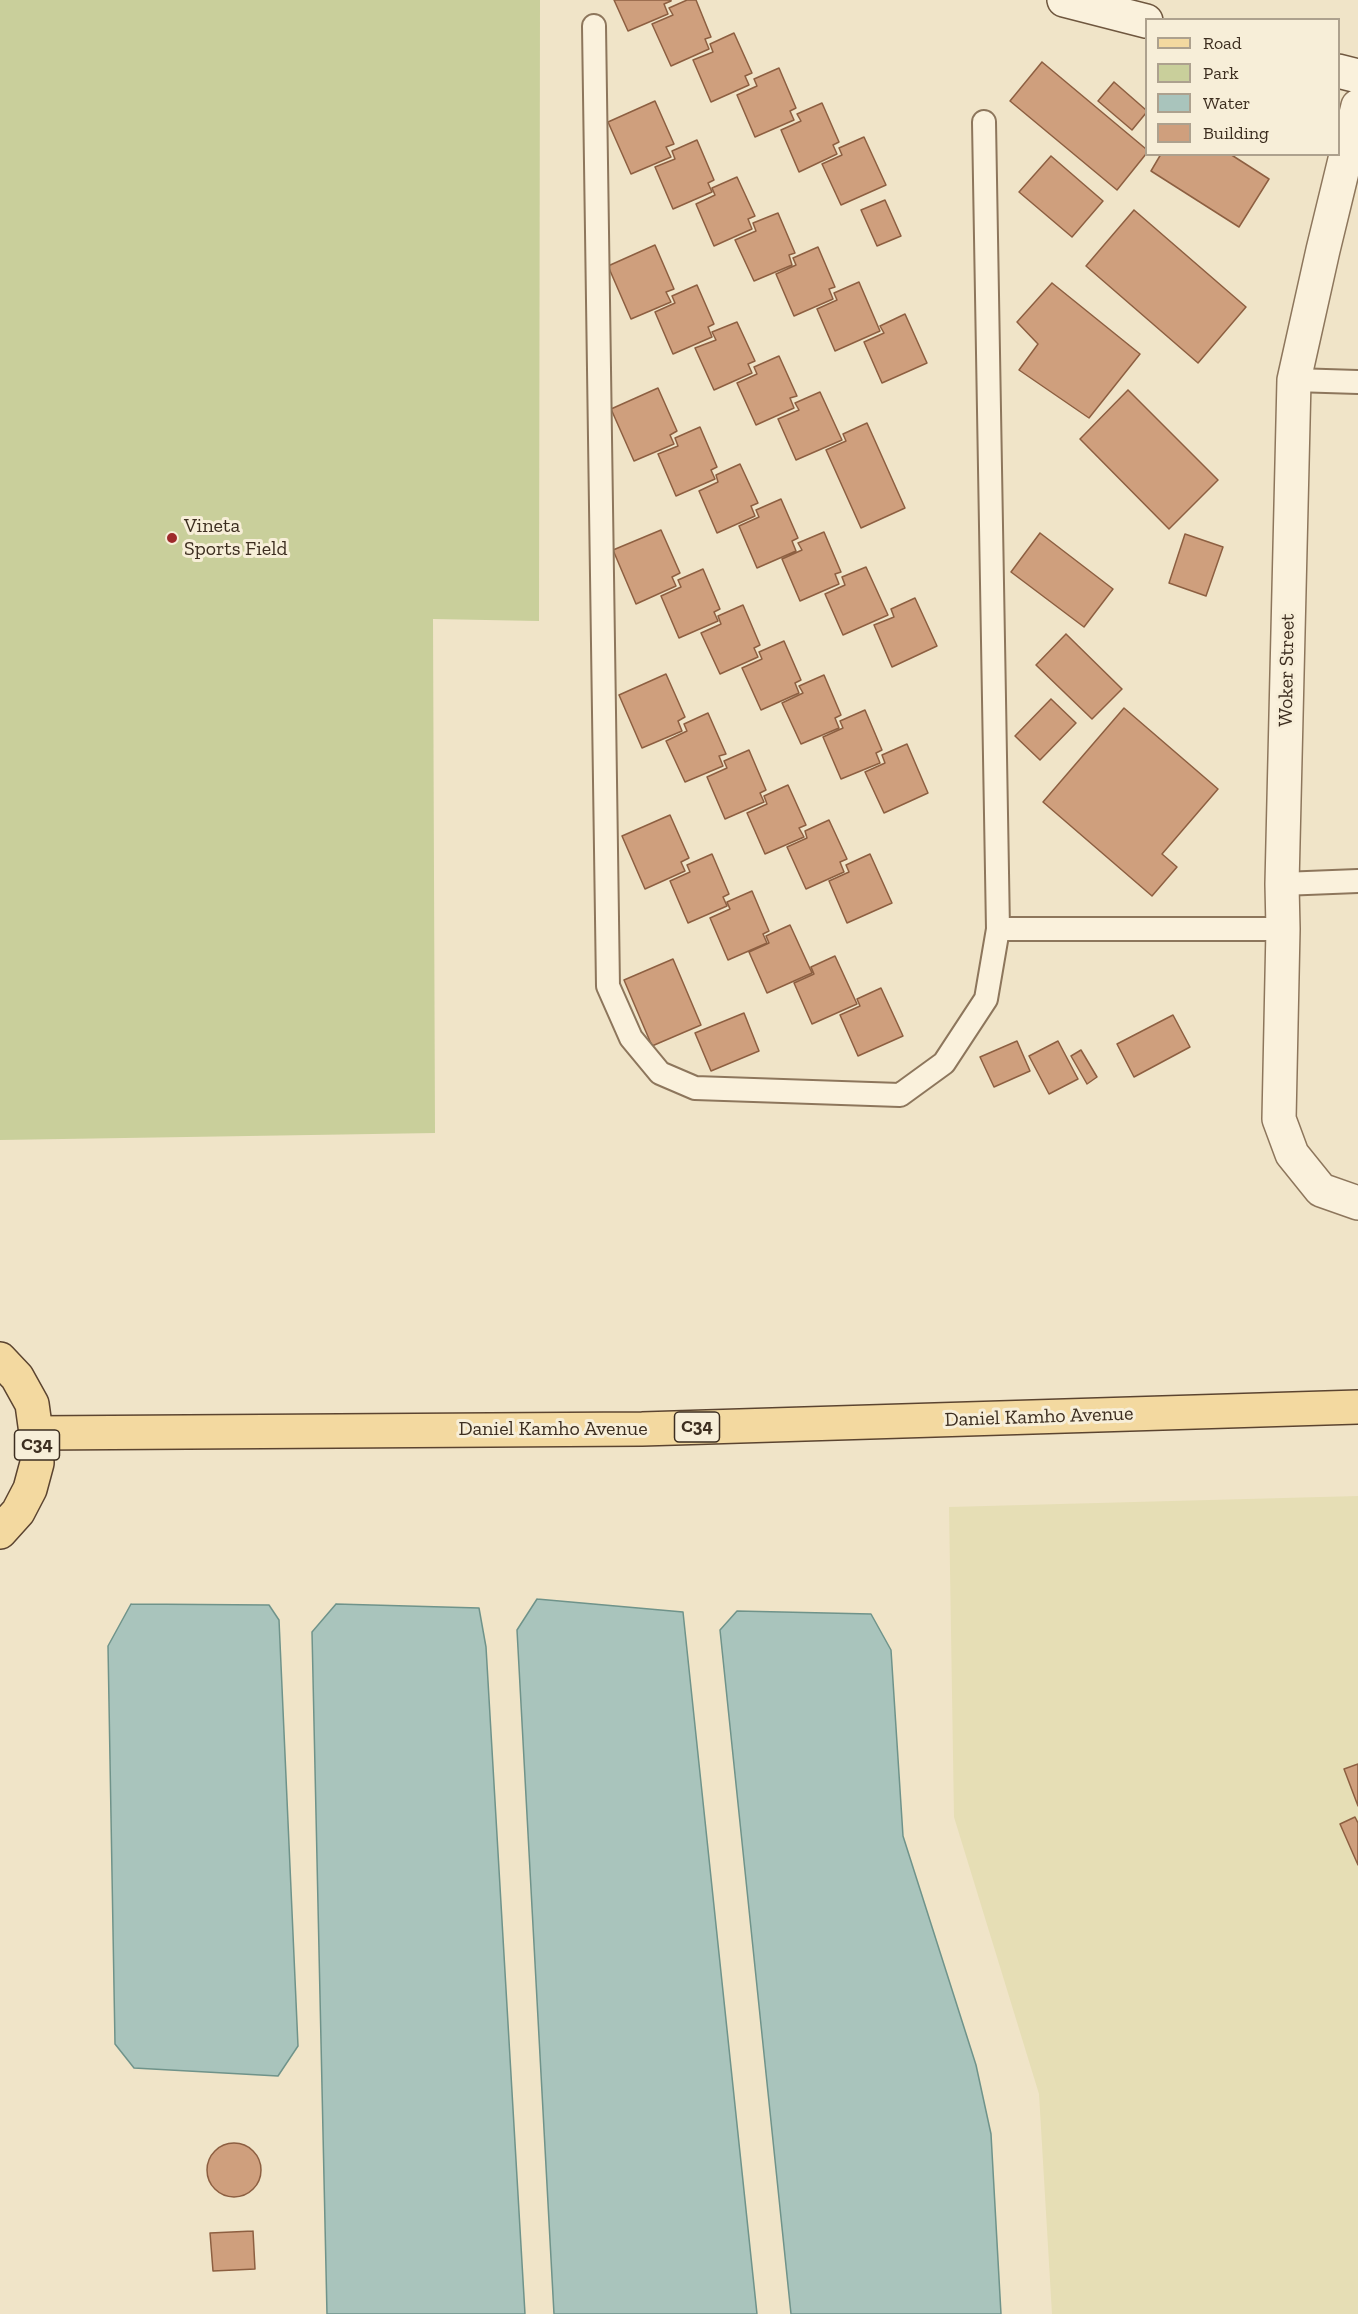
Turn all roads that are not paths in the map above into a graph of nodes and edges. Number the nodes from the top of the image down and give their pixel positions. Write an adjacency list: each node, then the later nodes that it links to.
1 (1064, 0): 2 (street)
2 (1145, 21)
3 (594, 26): 12 (lane)
4 (1340, 72): 5 (street)
5 (1358, 76)
6 (1358, 106): 8 (street, Woker Street)
7 (984, 122): 12 (lane)
8 (1294, 380): 9 (lane); 11 (street, Woker Street)
9 (1358, 382)
10 (1358, 882): 11 (lane)
11 (1282, 884): 13 (street, Woker Street)
12 (998, 929): 13 (lane)
13 (1283, 929): 14 (street, Woker Street)
14 (1358, 1203)
15 (0, 1359): 17 (main road, C34)
16 (1358, 1407): 17 (main road, Daniel Kamho Avenue / C34)
17 (36, 1432): 18 (main road, C34)
18 (0, 1532)

